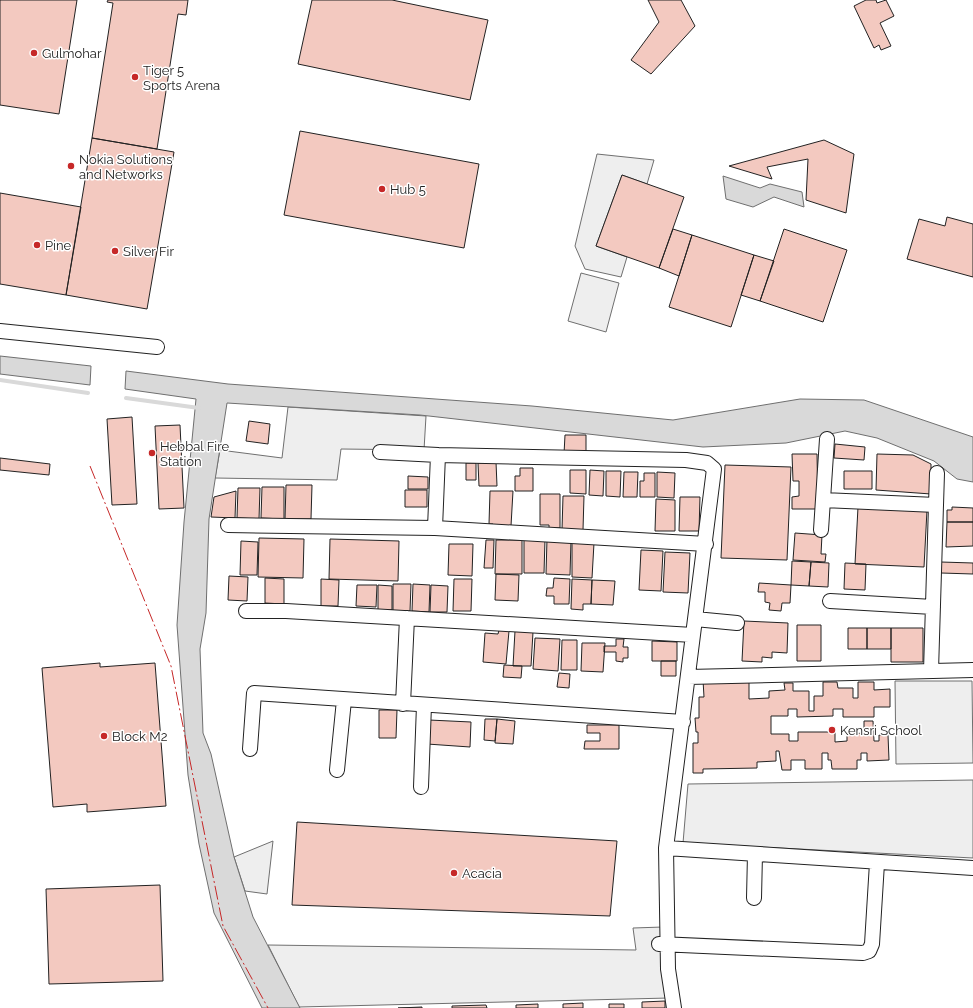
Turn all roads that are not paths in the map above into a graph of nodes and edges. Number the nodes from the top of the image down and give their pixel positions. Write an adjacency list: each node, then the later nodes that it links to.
1 (0, 331): 2 (street)
2 (158, 347)
3 (826, 439): 7 (street)
4 (380, 452): 5 (street)
5 (438, 456): 10 (street); 12 (street)
6 (937, 473): 8 (street)
7 (823, 500): 8 (street); 11 (street)
8 (936, 505): 14 (street)
9 (228, 525): 10 (street)
10 (435, 528): 12 (street)
11 (821, 530)
12 (706, 544): 17 (street)
13 (830, 602): 14 (street)
14 (933, 607): 21 (street)
15 (246, 611): 16 (street)
16 (407, 618): 19 (street); 24 (street)
17 (695, 620): 18 (street); 19 (street)
18 (737, 623)
19 (693, 635): 22 (street)
20 (973, 670): 21 (street)
21 (931, 671): 22 (street)
22 (688, 677): 26 (street)
23 (344, 700): 24 (street); 27 (street); 28 (street)
24 (403, 704): 25 (street)
25 (424, 705): 26 (street); 29 (street)
26 (683, 722): 30 (street)
27 (250, 749)
28 (337, 770)
29 (421, 787)
30 (666, 848): 31 (street); 35 (street)
31 (755, 854): 32 (street); 34 (street)
32 (877, 863): 33 (street); 35 (street)
33 (973, 868)
34 (754, 898)
35 (663, 944): 36 (street)
36 (674, 1008)

